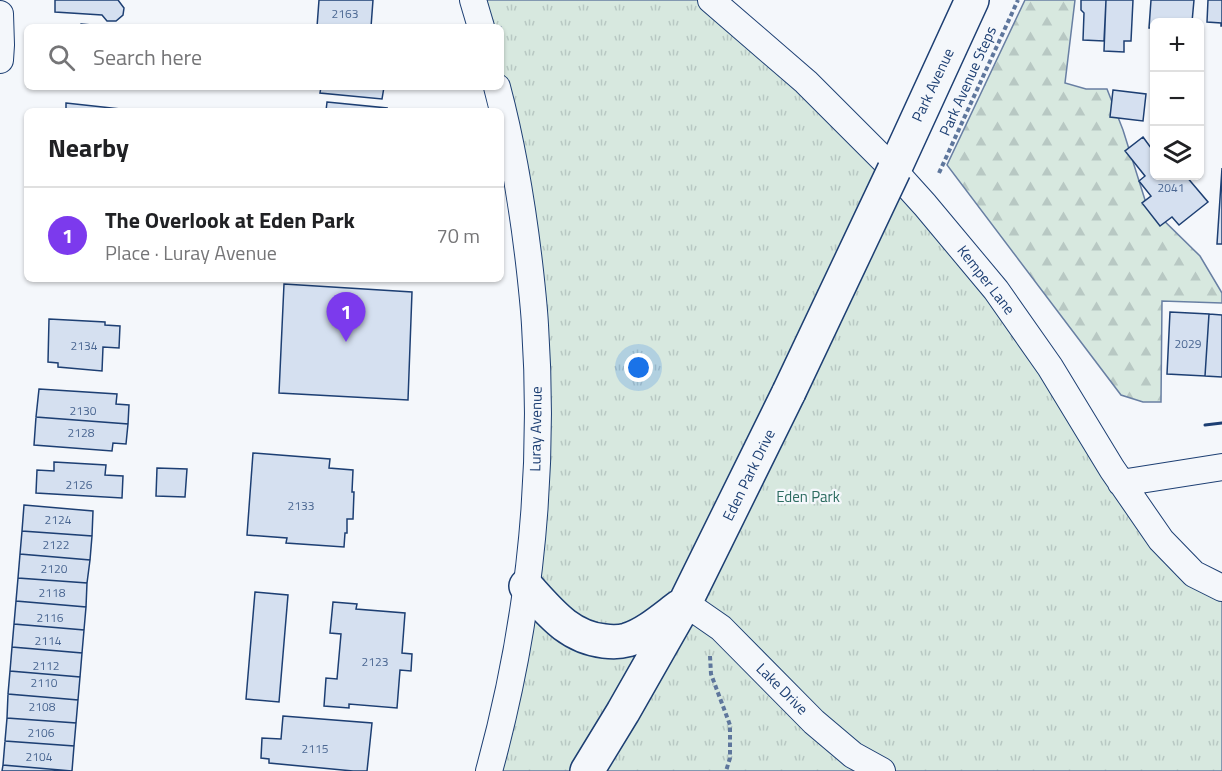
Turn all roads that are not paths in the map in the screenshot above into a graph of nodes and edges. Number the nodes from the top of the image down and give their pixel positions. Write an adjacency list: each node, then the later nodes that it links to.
1 (473, 0): 5 (street)
2 (711, 0): 12 (street, Kemper Lane)
3 (972, 0): 10 (street, Park Avenue)
4 (0, 14): 6 (street)
5 (480, 24)
6 (0, 60)
7 (498, 90): 8 (street, Luray Avenue)
8 (503, 108)
9 (504, 113): 13 (street, Luray Avenue)
10 (894, 170): 15 (street, Eden Park Drive, bridge)
11 (1222, 467): 12 (street)
12 (1121, 483): 14 (street, Kemper Lane)
13 (526, 586): 15 (street); 16 (street, Luray Avenue)
14 (1222, 588)
15 (685, 603): 17 (street, Eden Park Drive); 18 (street, Lake Drive)
16 (489, 771)
17 (588, 771)
18 (882, 771)

